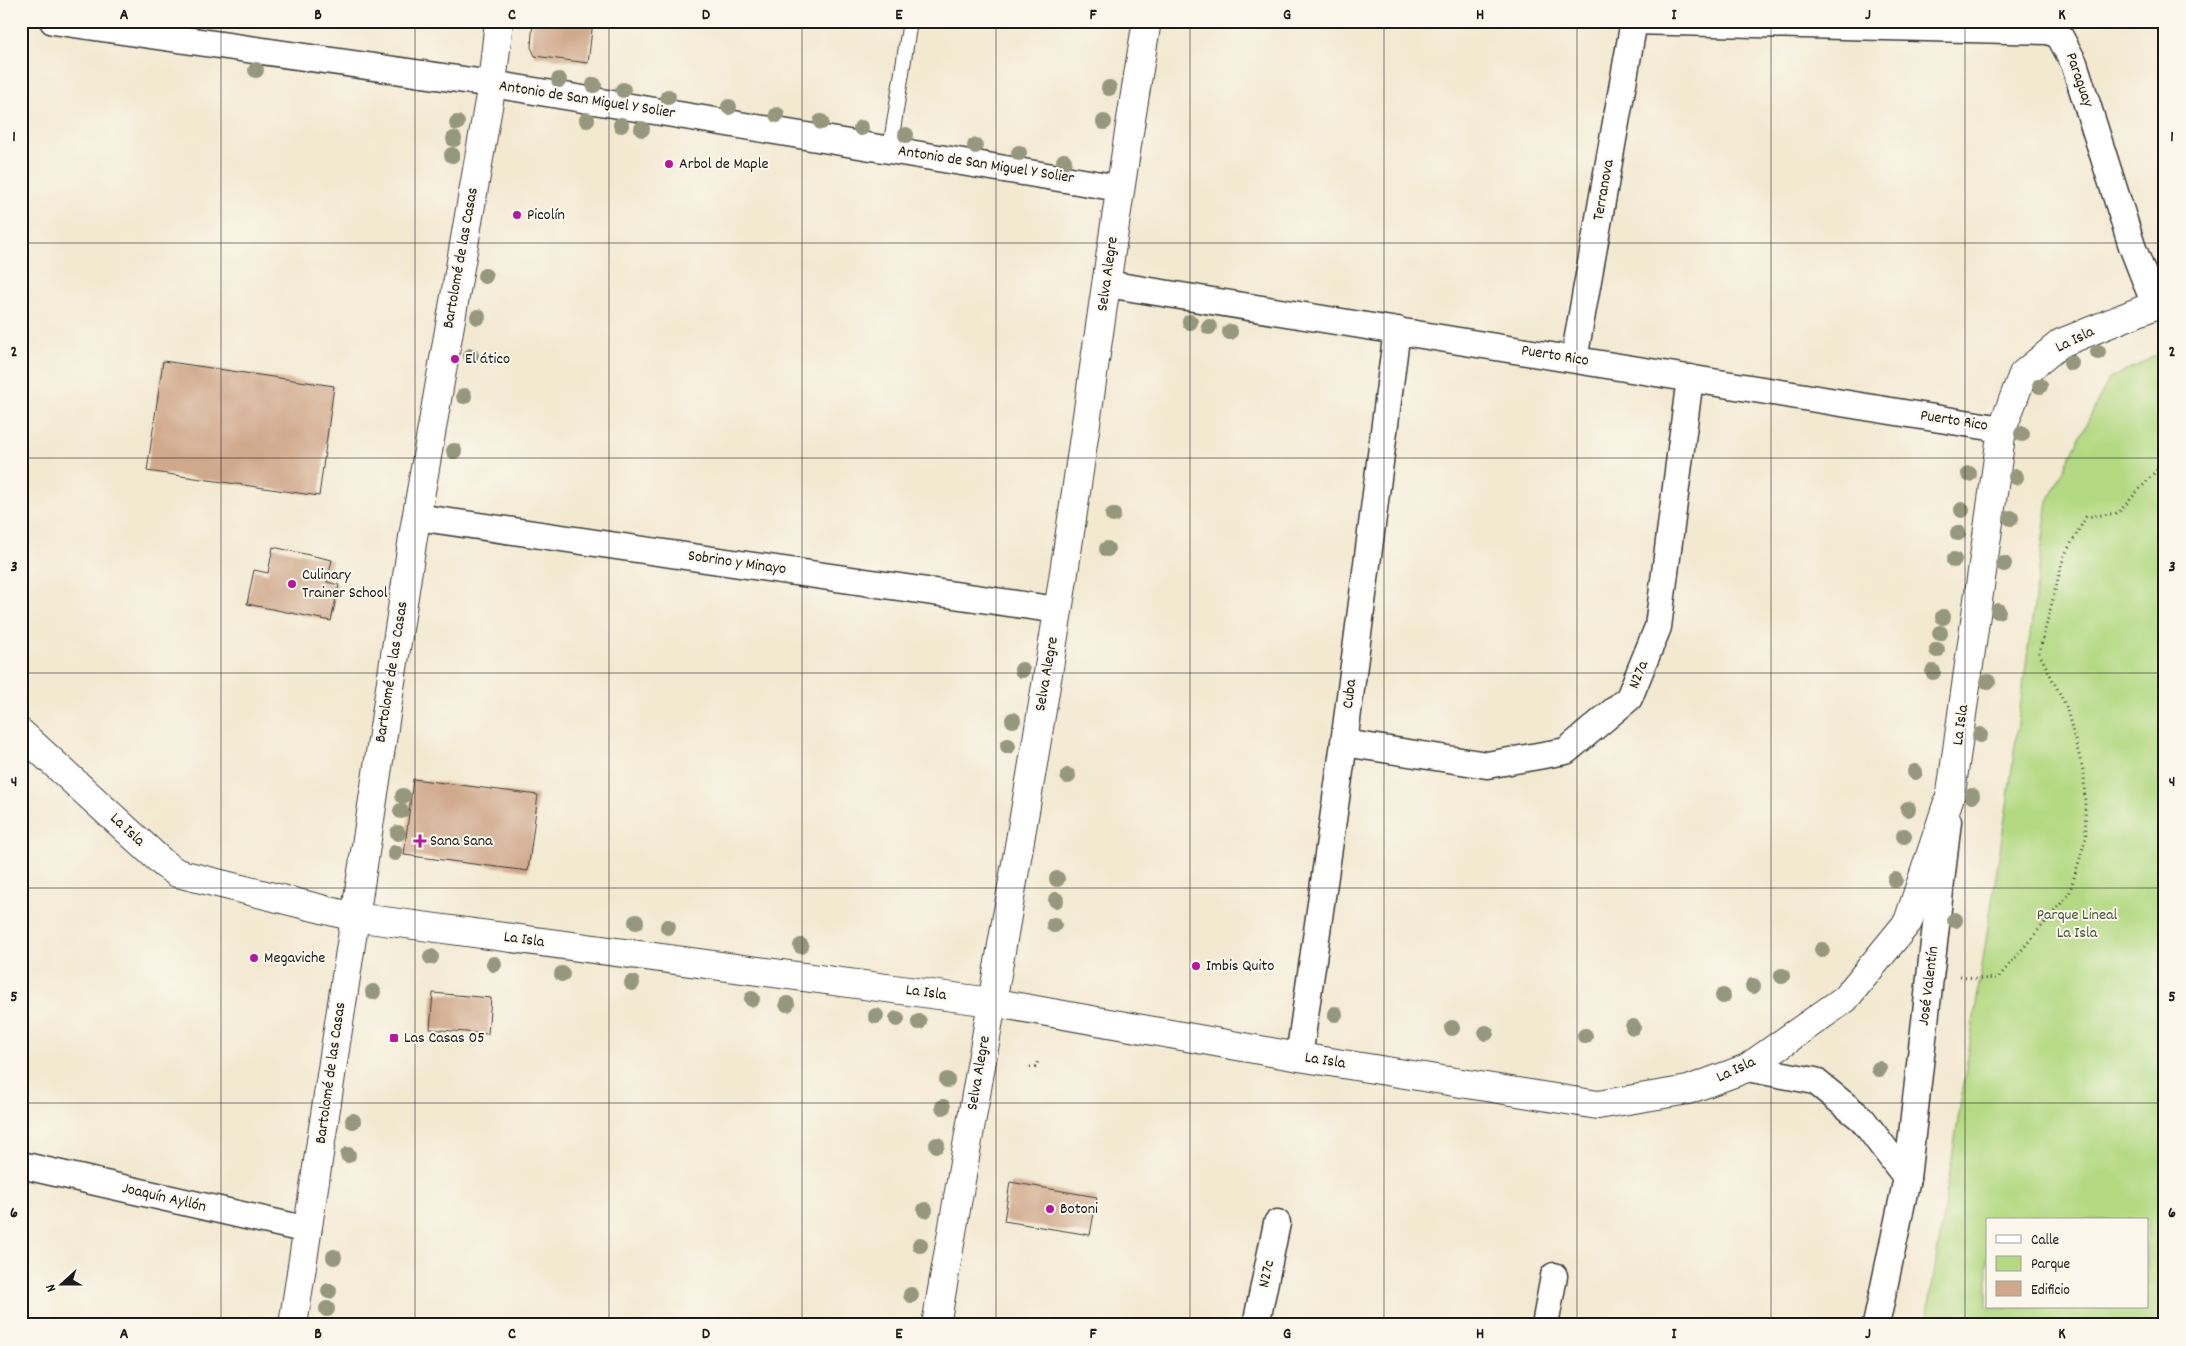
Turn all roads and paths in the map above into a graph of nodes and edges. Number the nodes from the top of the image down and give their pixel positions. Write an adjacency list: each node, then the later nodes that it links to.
1 (53, 21): 6 (street, Antonio de San Miguel Y Solier)
2 (499, 21): 7 (street, Bartolomé de las Casas)
3 (910, 21): 8 (lane)
4 (1146, 21): 9 (street, Selva Alegre)
5 (1633, 21): 11 (street, Paraguay); 13 (street, Terranova)
6 (175, 30): 7 (street, Antonio de San Miguel Y Solier)
7 (492, 84): 8 (street, Antonio de San Miguel Y Solier); 17 (street, Bartolomé de las Casas)
8 (890, 150): 9 (street, Antonio de San Miguel Y Solier)
9 (1119, 188): 10 (street, Selva Alegre)
10 (1107, 284): 12 (street, Puerto Rico); 18 (street, Selva Alegre)
11 (2160, 303): 15 (street, La Isla)
12 (1397, 330): 13 (street, Puerto Rico); 20 (street, Cuba)
13 (1574, 359): 14 (street, Puerto Rico)
14 (1690, 378): 15 (street, Puerto Rico); 20 (street, N27a)
15 (2002, 429): 21 (street, La Isla)
16 (2165, 460): 23 (path)
17 (416, 518): 18 (street, Sobrino y Minayo); 22 (street, Bartolomé de las Casas)
18 (1058, 610): 24 (street, Selva Alegre)
19 (21, 733): 22 (street, La Isla)
20 (1344, 743): 25 (street, Cuba)
21 (1951, 793): 28 (street, La Isla); 30 (street, José Valentín)
22 (354, 918): 24 (street, La Isla); 32 (street, Bartolomé de las Casas)
23 (1954, 975)
24 (992, 1002): 25 (street, La Isla); 35 (street, Selva Alegre)
25 (1300, 1058): 28 (street, La Isla)
26 (1038, 1060): 27 (path)
27 (1030, 1067)
28 (1747, 1068): 30 (street)
29 (21, 1166): 32 (street, Joaquín Ayllón)
30 (1907, 1178): 38 (street, José Valentín)
31 (1278, 1223): 36 (street, N27c)
32 (308, 1230): 34 (street, Bartolomé de las Casas)
33 (1554, 1276): 37 (street)
34 (293, 1325)
35 (936, 1325)
36 (1256, 1325)
37 (1545, 1325)
38 (1876, 1325)

